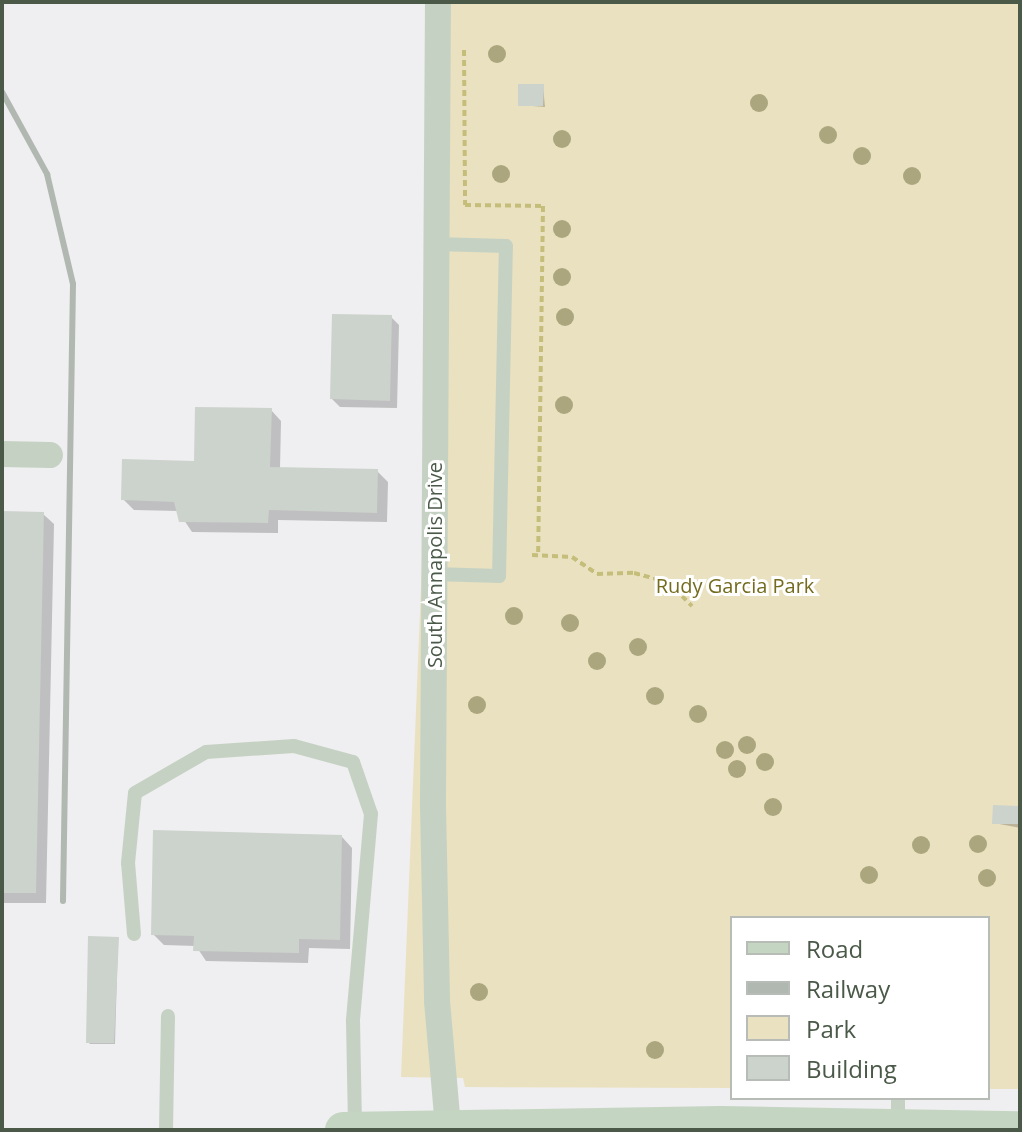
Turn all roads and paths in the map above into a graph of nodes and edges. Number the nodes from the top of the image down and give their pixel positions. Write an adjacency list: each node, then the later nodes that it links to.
1 (438, 2): 2 (street, South Annapolis Drive)
2 (435, 244): 6 (street, South Annapolis Drive); 6 (lane)
3 (2, 454): 4 (street)
4 (50, 455)
5 (532, 555): 7 (path)
6 (434, 574): 12 (street, South Annapolis Drive)
7 (692, 606)
8 (134, 934): 13 (lane)
9 (168, 1016): 15 (lane)
10 (898, 1113): 11 (main road); 14 (main road)
11 (721, 1127): 12 (main road)
12 (448, 1128): 13 (main road)
13 (355, 1129): 16 (main road)
14 (1020, 1129)
15 (166, 1130)
16 (343, 1130)

